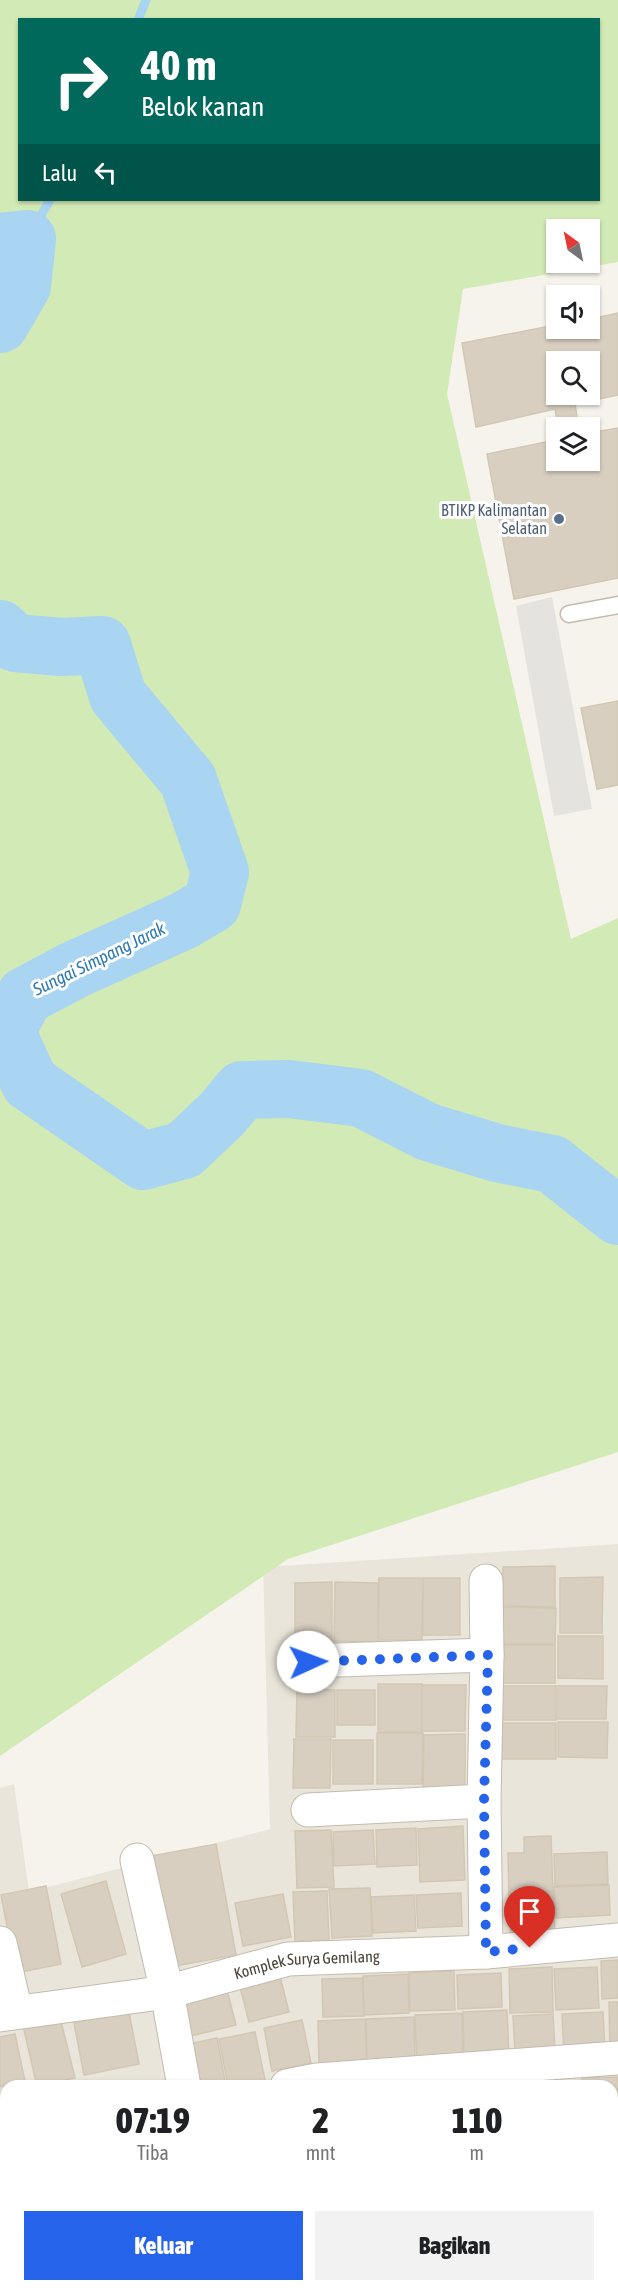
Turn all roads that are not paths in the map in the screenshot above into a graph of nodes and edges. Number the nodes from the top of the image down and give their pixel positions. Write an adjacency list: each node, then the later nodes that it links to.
1 (618, 604): 2 (lane)
2 (569, 614)
3 (486, 1581): 4 (street)
4 (488, 1655): 5 (street); 6 (street)
5 (308, 1662)
6 (484, 1801): 7 (street); 11 (street)
7 (308, 1810)
8 (137, 1860): 12 (street)
9 (618, 1940): 11 (street, Komplek Surya Gemilang)
10 (0, 1943): 13 (street)
11 (486, 1952): 12 (street, Komplek Surya Gemilang)
12 (167, 1992): 13 (street, Komplek Surya Gemilang); 15 (street)
13 (8, 2014)
14 (618, 2058): 16 (street)
15 (183, 2080)
16 (317, 2080)

